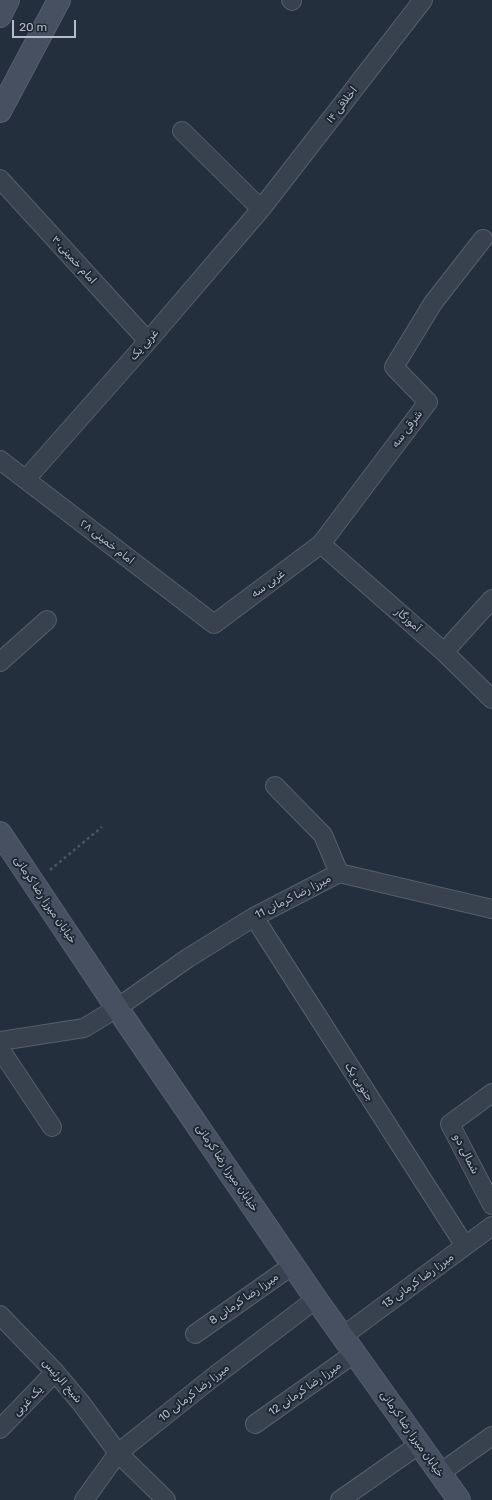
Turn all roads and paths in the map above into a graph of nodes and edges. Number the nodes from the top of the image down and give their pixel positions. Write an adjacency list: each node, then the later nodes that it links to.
1 (8, 0): 4 (main road)
2 (59, 0): 5 (main road)
3 (423, 0): 8 (street, اخلاقی ۱۴)
4 (0, 16)
5 (0, 111)
6 (182, 131): 8 (street)
7 (0, 179): 10 (street, امام خمینی۳۰)
8 (261, 210): 10 (street, غربی یک)
9 (483, 239): 13 (street, شرقی سه)
10 (148, 341): 12 (street, غربی یک)
11 (0, 460): 12 (street, امام خمینی ۲۸)
12 (26, 479): 16 (street, امام خمینی ۲۸)
13 (322, 544): 16 (street, غربی سه); 17 (street, آموزگار)
14 (492, 600): 17 (street)
15 (47, 620): 18 (street)
16 (214, 624)
17 (444, 652): 19 (street, آموزگار)
18 (0, 662)
19 (492, 699)
20 (275, 786): 23 (street)
21 (102, 827): 24 (path)
22 (0, 833): 24 (main road, خیابان میرزا رضا کرمانی)
23 (339, 874): 25 (street, میرزا رضا کرمانی 11); 26 (street, میرزا رضا کرمانی 11)
24 (34, 884): 27 (main road, خیابان میرزا رضا کرمانی)
25 (492, 909)
26 (254, 917): 27 (street, میرزا رضا کرمانی 11); 34 (street, جنوبی یک)
27 (117, 1008): 28 (street, میرزا رضا کرمانی 11); 35 (main road, خیابان میرزا رضا کرمانی)
28 (0, 1041)
29 (0, 1049): 31 (street)
30 (492, 1093): 32 (street, شمالی دو)
31 (52, 1126)
32 (492, 1205)
33 (492, 1226): 34 (street, میرزا رضا کرمانی 13)
34 (465, 1246): 39 (street, میرزا رضا کرمانی 13)
35 (293, 1265): 36 (main road, خیابان میرزا رضا کرمانی); 38 (street, میرزا رضا کرمانی 8)
36 (316, 1299): 39 (main road, خیابان میرزا رضا کرمانی); 45 (street, میرزا رضا کرمانی 10)
37 (0, 1314): 40 (street, شیخ الرئیس)
38 (195, 1334)
39 (349, 1345): 41 (street, میرزا رضا کرمانی 12); 44 (main road, خیابان میرزا رضا کرمانی)
40 (55, 1372): 42 (street, یک غربی); 45 (street, شیخ الرئیس)
41 (255, 1424)
42 (0, 1429)
43 (492, 1436): 46 (street)
44 (420, 1444): 46 (main road, خیابان میرزا رضا کرمانی); 49 (street)
45 (118, 1453): 47 (street, میرزا رضا کرمانی 10); 48 (street, شیخ الرئیس)
46 (440, 1472): 50 (main road, خیابان میرزا رضا کرمانی)
47 (84, 1500)
48 (166, 1500)
49 (340, 1500)
50 (459, 1500)

